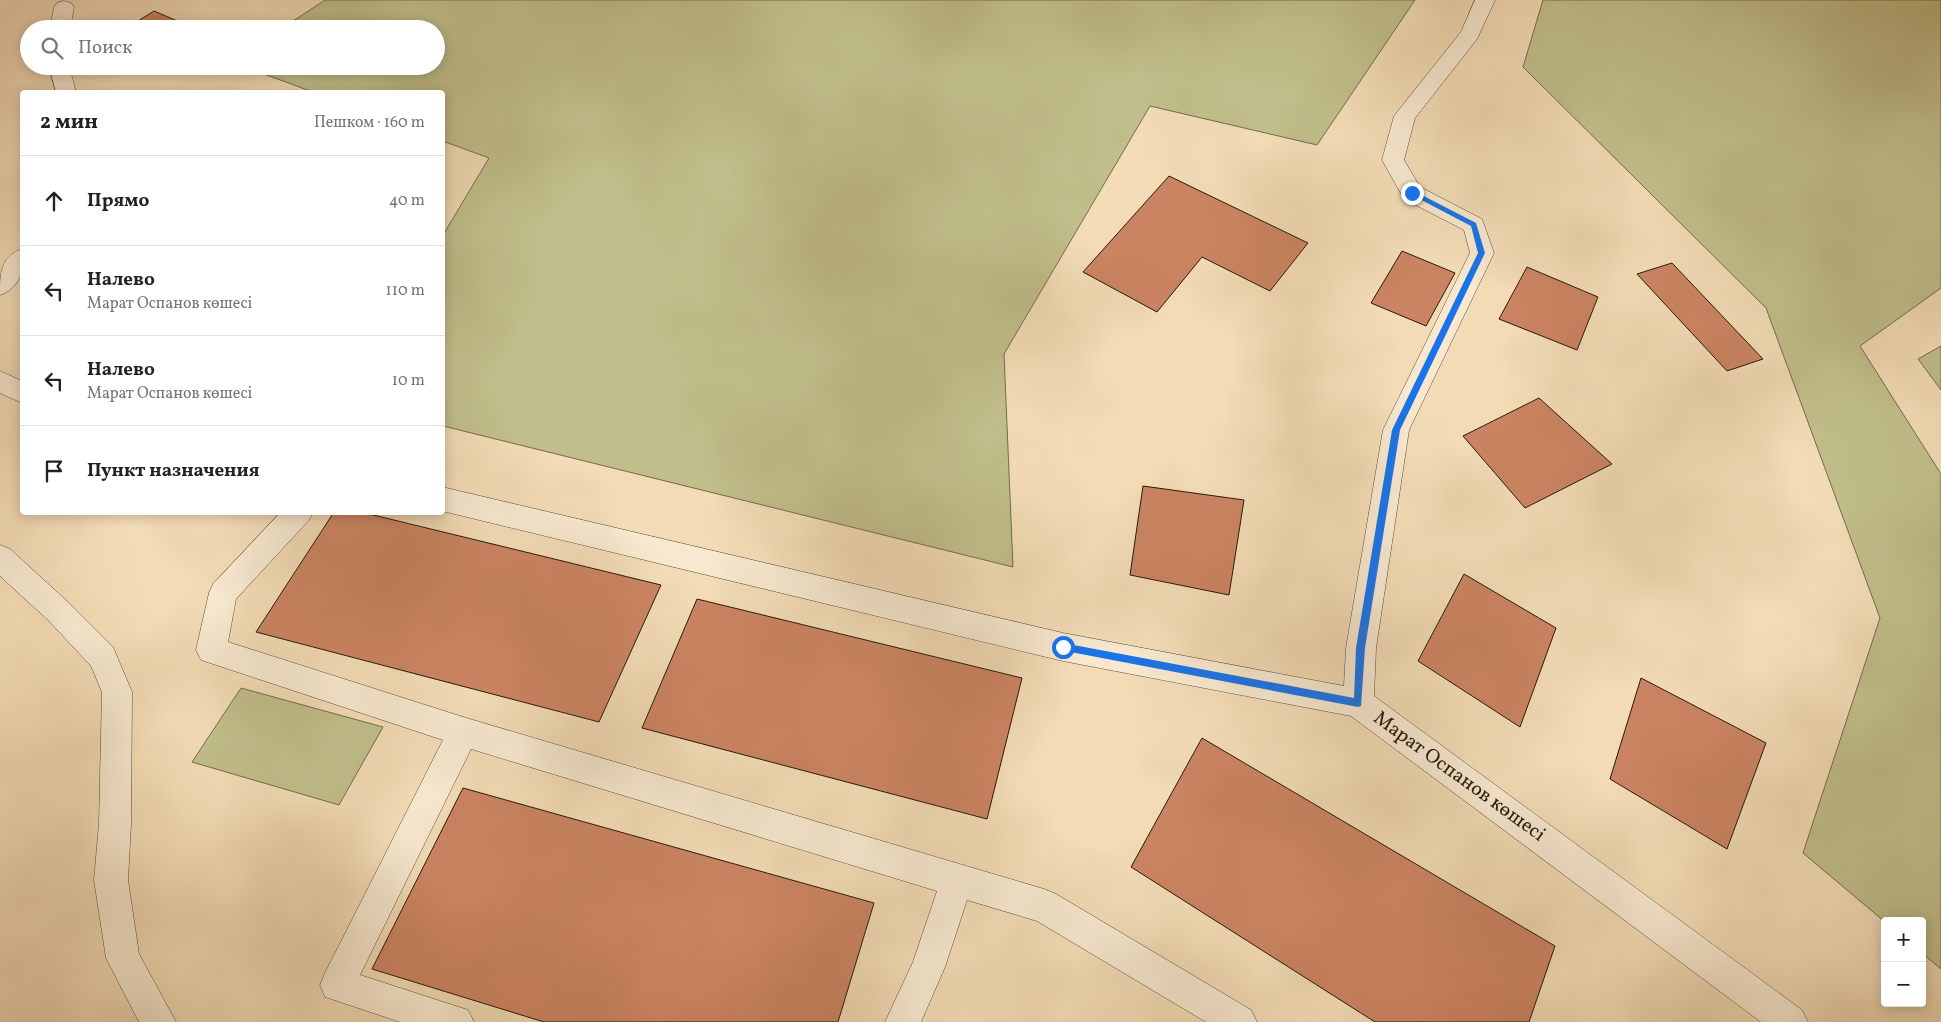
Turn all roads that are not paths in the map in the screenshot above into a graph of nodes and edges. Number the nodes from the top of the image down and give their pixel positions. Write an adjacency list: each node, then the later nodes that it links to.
1 (1485, 0): 13 (street, Марат Оспанов көшесі)
2 (64, 7): 3 (street)
3 (62, 20)
4 (61, 75): 5 (street)
5 (65, 90)
6 (20, 261): 7 (street)
7 (0, 286)
8 (0, 381): 9 (street)
9 (20, 392)
10 (445, 500): 13 (street)
11 (296, 515): 14 (street)
12 (0, 558): 16 (street)
13 (1358, 703): 20 (street, Марат Оспанов көшесі)
14 (463, 732): 15 (street); 17 (street)
15 (958, 881): 18 (street); 19 (street)
16 (158, 1022)
17 (456, 1022)
18 (904, 1022)
19 (1239, 1022)
20 (1790, 1022)

